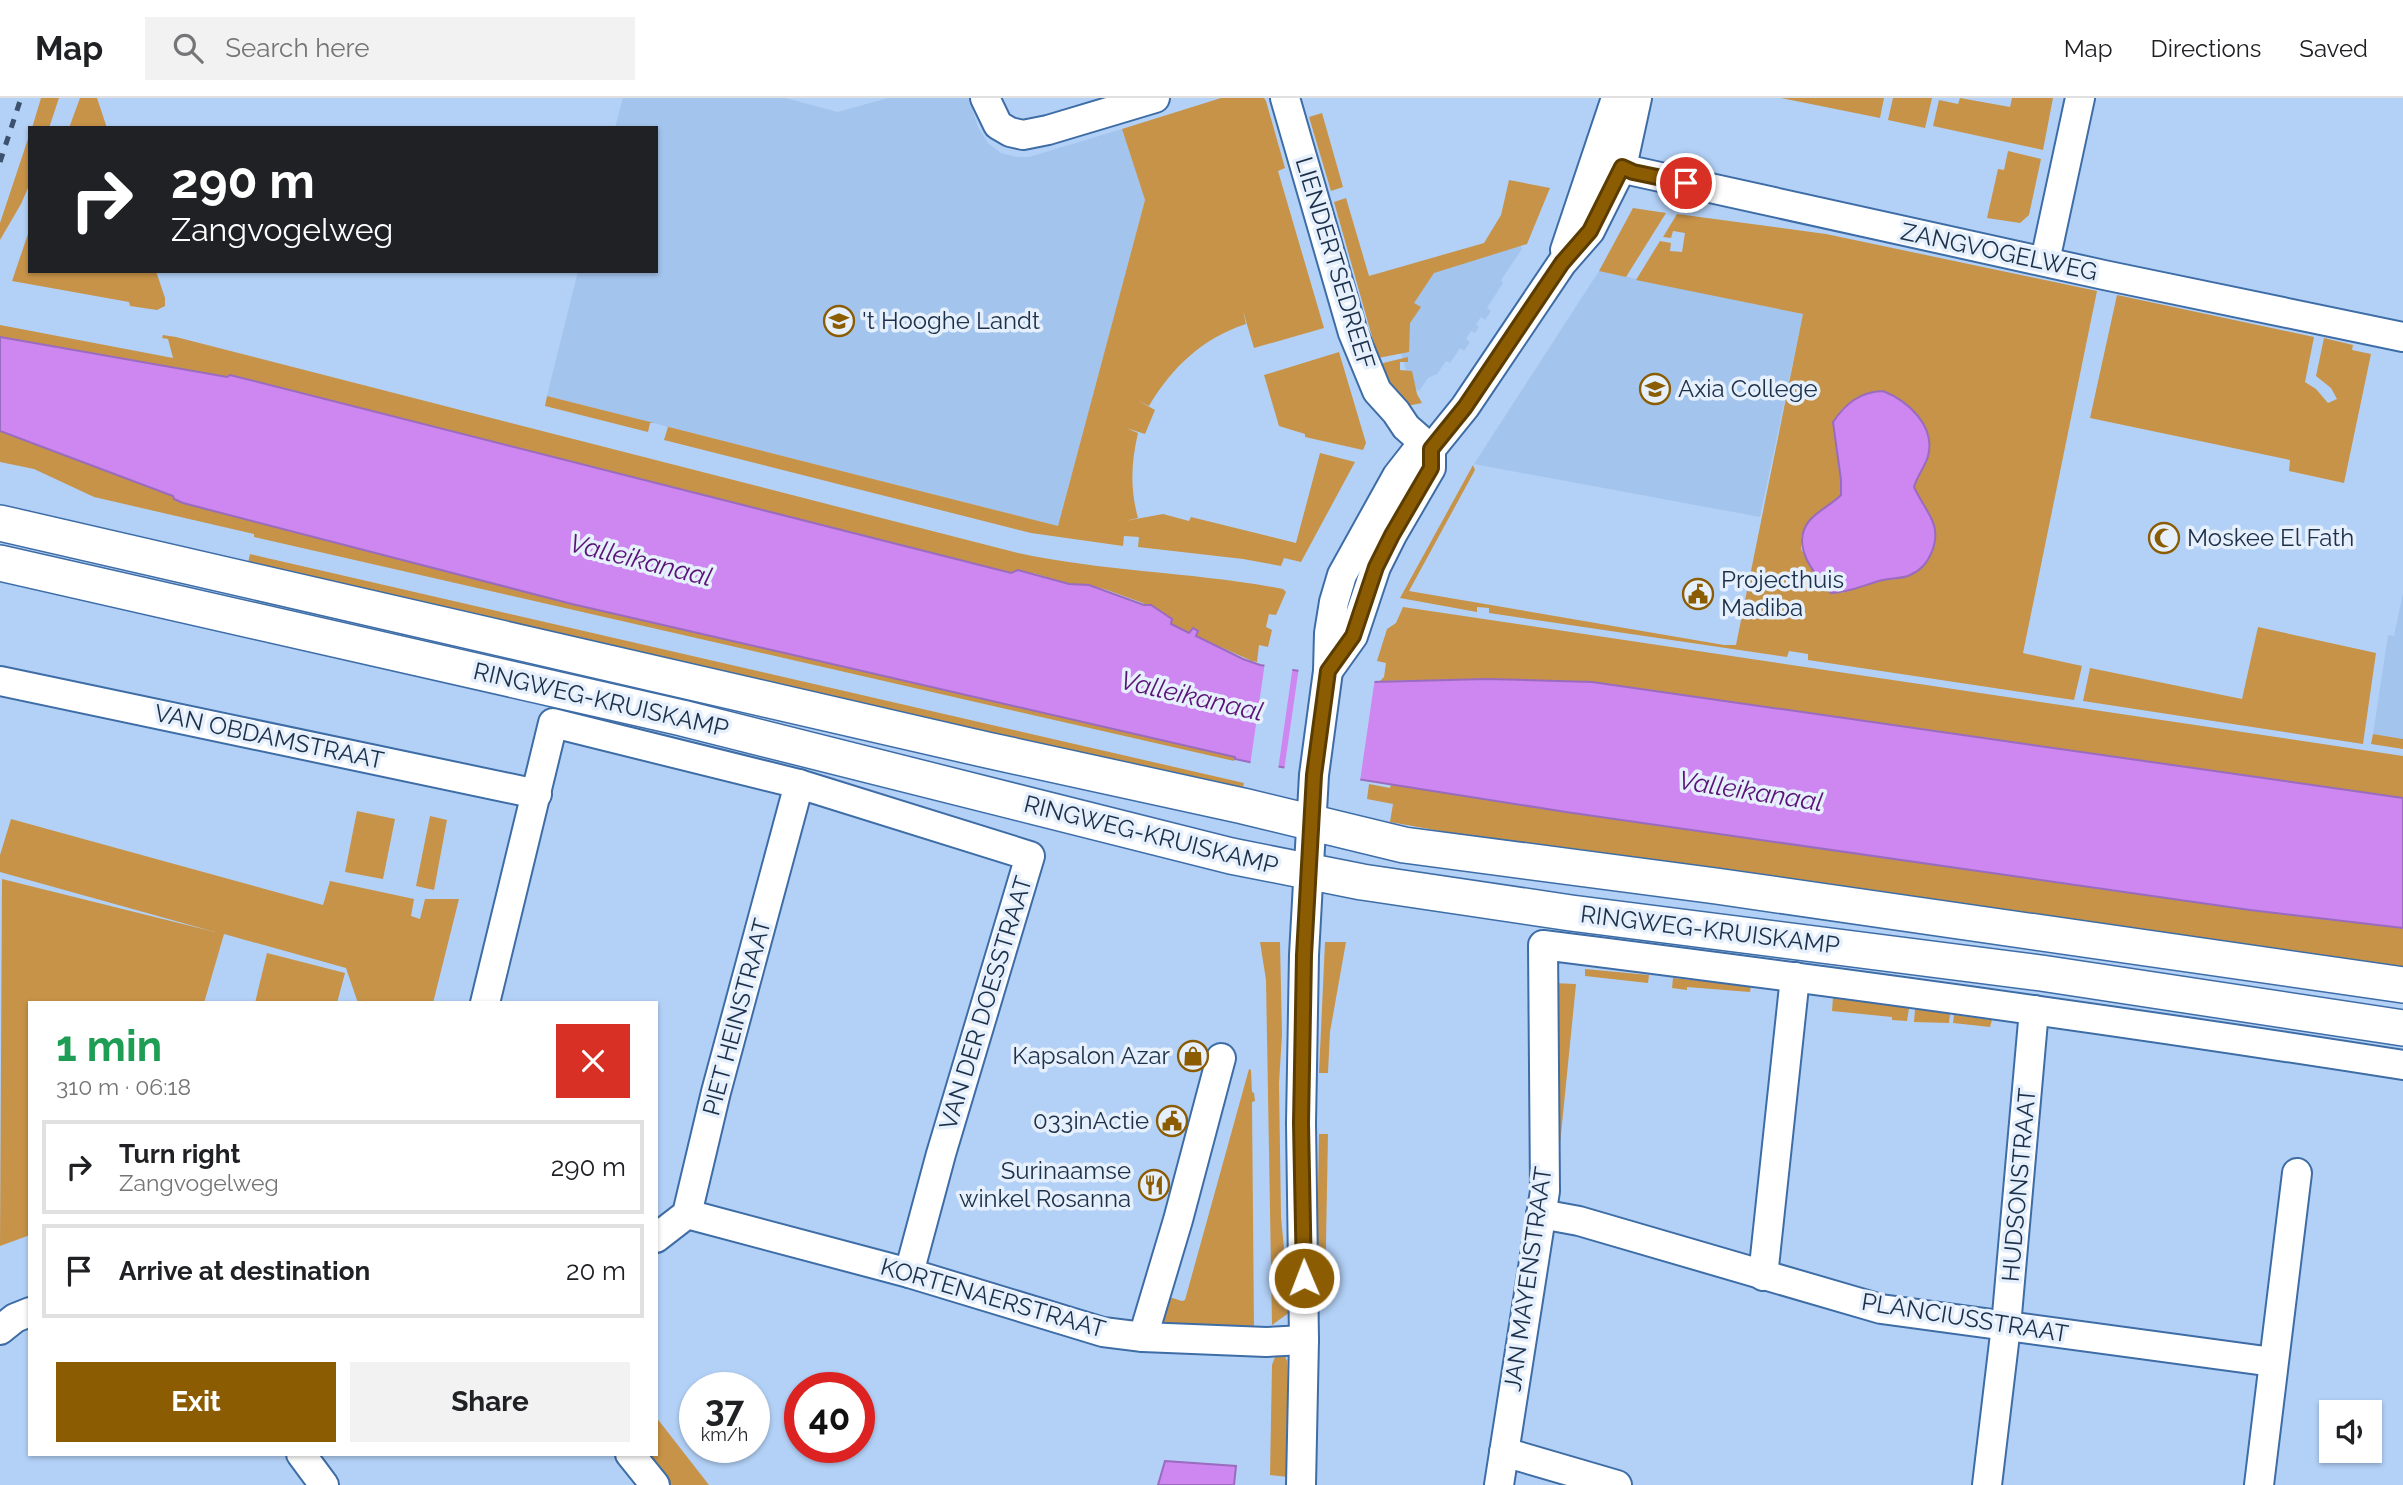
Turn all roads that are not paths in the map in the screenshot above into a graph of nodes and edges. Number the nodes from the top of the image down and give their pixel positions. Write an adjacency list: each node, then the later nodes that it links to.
1 (985, 98): 2 (street)
2 (1155, 98)
3 (1285, 98): 10 (street, LIENDERTSEDREEF)
4 (1616, 98): 7 (street)
5 (1637, 98): 7 (street)
6 (2080, 98): 8 (street)
7 (1609, 162): 8 (street, ZANGVOGELWEG); 10 (street)
8 (2045, 261): 9 (street, ZANGVOGELWEG)
9 (2403, 337)
10 (1431, 449): 16 (street)
11 (0, 523): 16 (main road, RINGWEG-KRUISKAMP)
12 (0, 563): 18 (main road, RINGWEG-KRUISKAMP)
13 (0, 681): 15 (street, VAN OBDAMSTRAAT)
14 (799, 784): 15 (street, RINGWEG-KRUISKAMP); 17 (street, RINGWEG-KRUISKAMP); 28 (street, PIET HEINSTRAAT)
15 (537, 794): 22 (street)
16 (1312, 823): 18 (street); 21 (main road, RINGWEG-KRUISKAMP)
17 (1030, 856): 31 (street, VAN DER DOESSTRAAT)
18 (1309, 872): 24 (main road, RINGWEG-KRUISKAMP); 37 (street)
19 (1543, 945): 20 (street, RINGWEG-KRUISKAMP); 29 (street, JAN MAYENSTRAAT)
20 (1795, 977): 23 (street, RINGWEG-KRUISKAMP); 32 (street)
21 (2403, 985)
22 (485, 1001)
23 (2034, 1010): 26 (street, RINGWEG-KRUISKAMP); 34 (street, HUDSONSTRAAT)
24 (2403, 1028)
25 (1220, 1058): 36 (street)
26 (2403, 1065)
27 (2297, 1173): 38 (street)
28 (687, 1214): 30 (street); 31 (street, KORTENAERSTRAAT)
29 (1541, 1214): 32 (street, PLANCIUSSTRAAT); 39 (street, JAN MAYENSTRAAT)
30 (658, 1236)
31 (909, 1273): 36 (street, KORTENAERSTRAAT)
32 (1763, 1276): 34 (street, PLANCIUSSTRAAT)
33 (28, 1313): 35 (street)
34 (2006, 1326): 38 (street, PLANCIUSSTRAAT); 47 (street, HUDSONSTRAAT)
35 (0, 1330)
36 (1143, 1338): 37 (street, KORTENAERSTRAAT)
37 (1304, 1340): 44 (street)
38 (2273, 1362): 48 (street)
39 (1504, 1452): 45 (street, JAN MAYENSTRAAT); 46 (street)
40 (302, 1456): 42 (street)
41 (632, 1456): 43 (street)
42 (324, 1485)
43 (655, 1485)
44 (1301, 1485)
45 (1499, 1485)
46 (1617, 1485)
47 (1987, 1485)
48 (2259, 1485)

